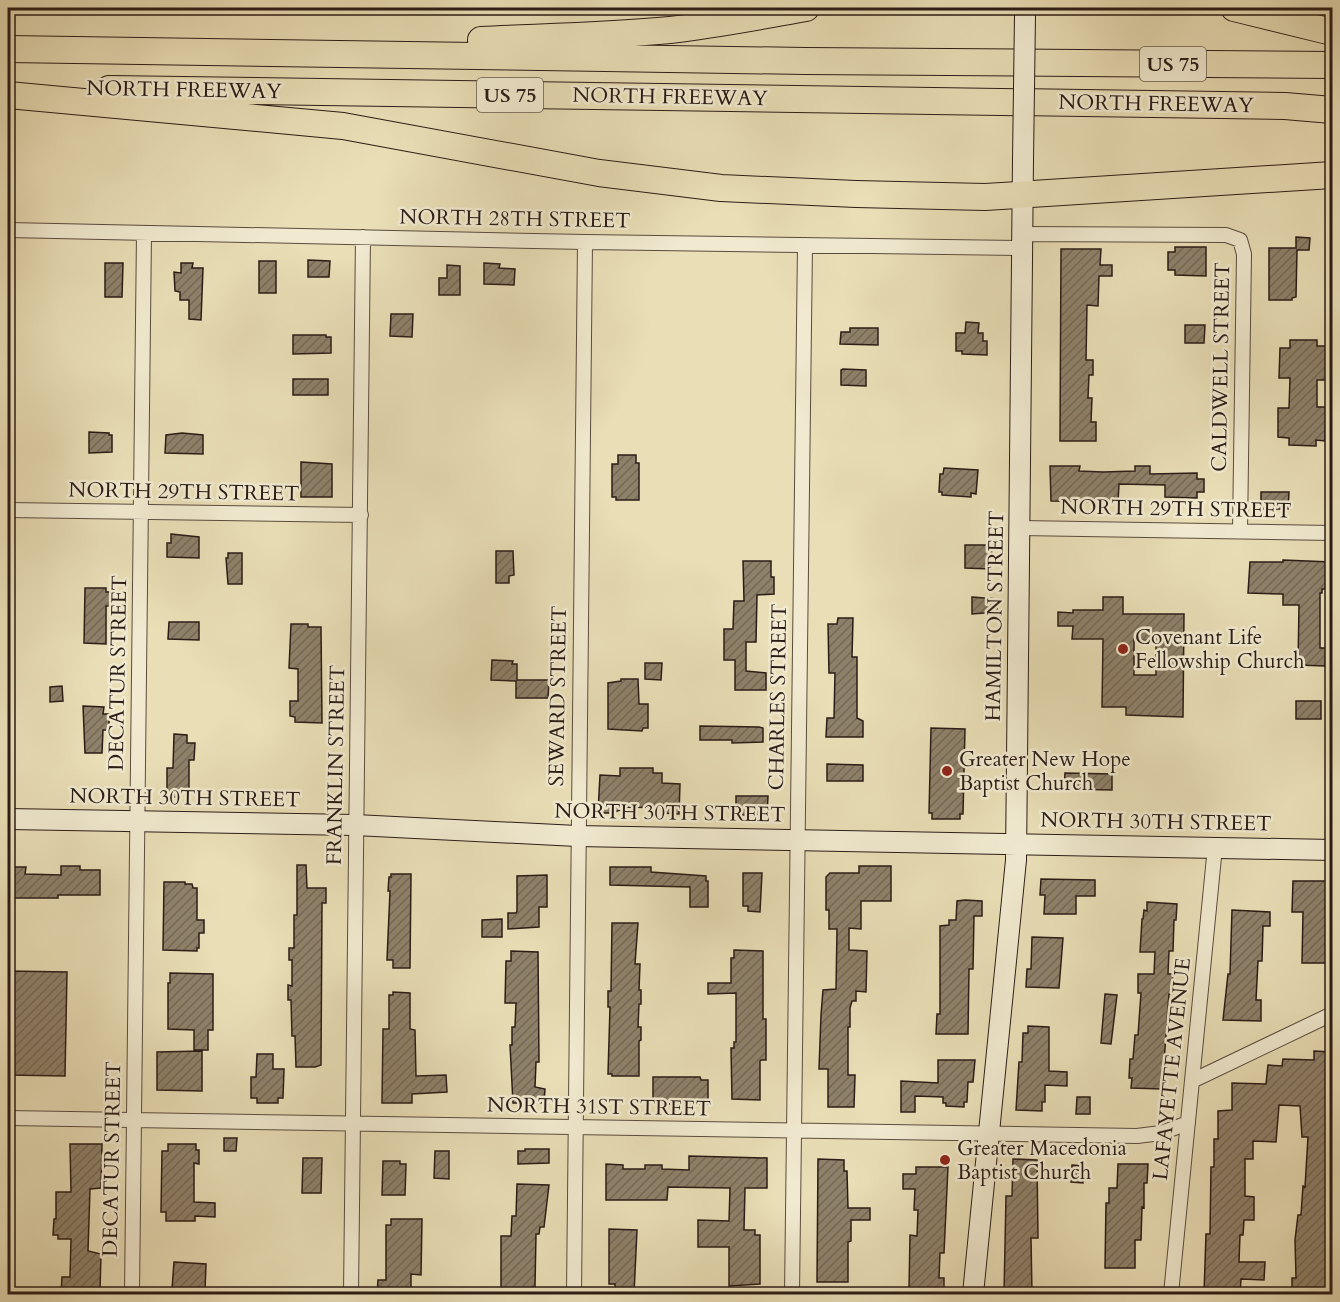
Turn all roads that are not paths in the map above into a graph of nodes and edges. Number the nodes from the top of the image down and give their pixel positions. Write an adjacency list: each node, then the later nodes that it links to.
1 (806, 8): 6 (highway)
2 (1234, 8): 4 (highway)
3 (1025, 11): 12 (main road, HAMILTON STREET, bridge)
4 (1332, 32)
5 (8, 49): 6 (highway, NORTH FREEWAY / US 75)
6 (117, 51): 7 (highway, NORTH FREEWAY / US 75)
7 (1332, 65)
8 (8, 87): 10 (highway, NORTH FREEWAY / US 75)
9 (8, 95): 12 (highway)
10 (1332, 108)
11 (1332, 176): 12 (highway)
12 (1023, 194): 17 (main road, HAMILTON STREET)
13 (8, 230): 14 (street, NORTH 28TH STREET)
14 (144, 233): 15 (street, NORTH 28TH STREET); 21 (street, DECATUR STREET)
15 (363, 237): 18 (street, NORTH 28TH STREET); 22 (street, FRANKLIN STREET)
16 (1240, 240): 17 (street, NORTH 28TH STREET); 24 (street, CALDWELL STREET)
17 (1022, 241): 19 (street, NORTH 28TH STREET); 23 (main road, HAMILTON STREET)
18 (585, 242): 19 (street, NORTH 28TH STREET); 29 (street, SEWARD STREET)
19 (805, 245): 30 (street, CHARLES STREET)
20 (8, 510): 21 (street, NORTH 29TH STREET)
21 (141, 512): 22 (street, NORTH 29TH STREET); 27 (street, DECATUR STREET)
22 (361, 515): 28 (street, FRANKLIN STREET)
23 (1020, 528): 24 (street, NORTH 29TH STREET); 31 (main road, HAMILTON STREET)
24 (1240, 531): 25 (street, NORTH 29TH STREET)
25 (1332, 533)
26 (8, 819): 27 (main road, NORTH 30TH STREET)
27 (137, 821): 28 (main road, NORTH 30TH STREET); 37 (street, DECATUR STREET)
28 (355, 825): 29 (main road, NORTH 30TH STREET); 38 (street, FRANKLIN STREET)
29 (577, 836): 30 (main road, NORTH 30TH STREET); 40 (street, SEWARD STREET)
30 (797, 840): 31 (main road, NORTH 30TH STREET); 41 (street, CHARLES STREET)
31 (1017, 844): 32 (main road, NORTH 30TH STREET); 42 (main road, HAMILTON STREET)
32 (1215, 847): 33 (main road, NORTH 30TH STREET); 35 (street, LAFAYETTE AVENUE)
33 (1332, 850)
34 (1332, 1014): 35 (street)
35 (1192, 1081): 39 (street, LAFAYETTE AVENUE)
36 (8, 1118): 37 (street, NORTH 31ST STREET)
37 (133, 1119): 38 (street, NORTH 31ST STREET); 43 (street, DECATUR STREET)
38 (352, 1123): 40 (street, NORTH 31ST STREET); 44 (street, FRANKLIN STREET)
39 (1188, 1123): 42 (street, NORTH 31ST STREET); 48 (street, LAFAYETTE AVENUE)
40 (575, 1128): 41 (street, NORTH 31ST STREET); 45 (street, SEWARD STREET)
41 (793, 1131): 42 (street, NORTH 31ST STREET); 46 (street, CHARLES STREET)
42 (988, 1135): 47 (main road, HAMILTON STREET)
43 (132, 1294)
44 (351, 1294)
45 (574, 1294)
46 (792, 1294)
47 (973, 1294)
48 (1171, 1294)

